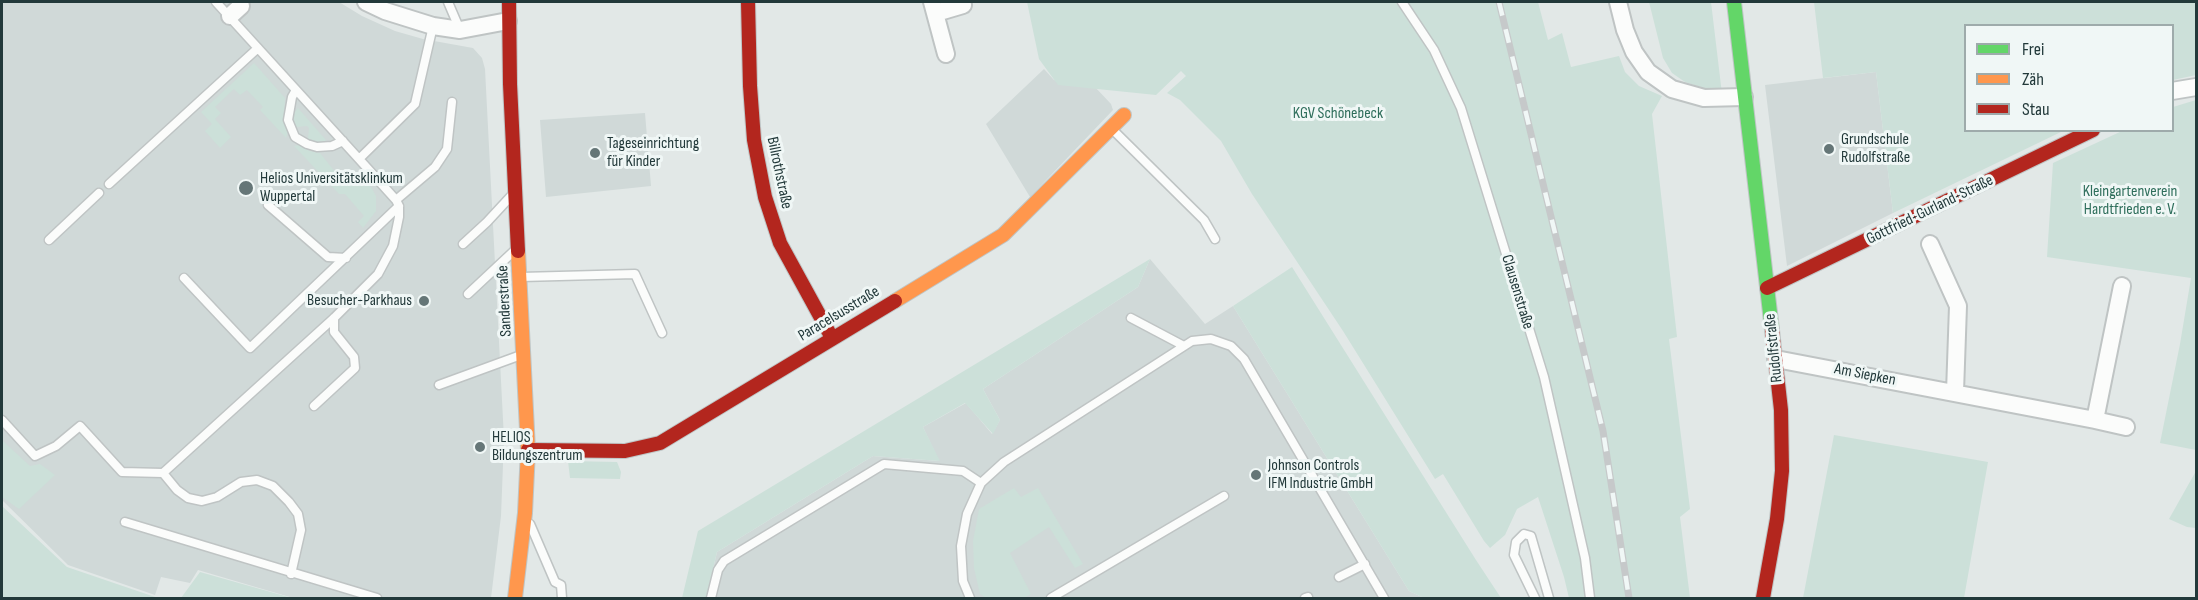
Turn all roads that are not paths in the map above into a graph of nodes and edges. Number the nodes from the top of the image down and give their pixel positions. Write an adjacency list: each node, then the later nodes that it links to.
1 (216, 2): 14 (lane)
2 (366, 2): 12 (street)
3 (448, 2): 13 (lane)
4 (509, 2): 11 (street, Sanderstraße)
5 (748, 2): 45 (street, Billrothstraße)
6 (1402, 2): 73 (lane, Clausenstraße)
7 (1618, 2): 19 (street)
8 (1734, 2): 19 (street, Rudolfstraße)
9 (963, 4): 10 (street)
10 (934, 7): 15 (street)
11 (508, 21): 13 (street); 27 (street, Sanderstraße)
12 (433, 26): 13 (street); 25 (lane)
13 (460, 30)
14 (258, 48): 17 (lane); 26 (lane)
15 (945, 54)
16 (2196, 87): 18 (street)
17 (296, 90): 24 (lane); 24 (lane)
18 (2174, 91)
19 (1744, 97): 40 (street, Rudolfstraße)
20 (452, 102): 29 (lane)
21 (1124, 115): 22 (street, Paracelsusstraße)
22 (1111, 128): 31 (lane); 45 (street, Paracelsusstraße)
23 (2089, 132): 40 (street, Gottfried-Gurland-Straße)
24 (343, 141): 25 (lane)
25 (359, 159): 29 (lane)
26 (109, 184)
27 (516, 190): 33 (lane); 35 (street, Sanderstraße)
28 (99, 194): 32 (lane)
29 (398, 203): 36 (lane); 42 (lane)
30 (268, 205): 36 (lane)
31 (1215, 239)
32 (49, 240)
33 (463, 244)
34 (1930, 244): 50 (street)
35 (519, 246): 37 (street, Sanderstraße); 41 (lane)
36 (346, 258): 38 (lane)
37 (521, 277): 44 (lane); 47 (street, Sanderstraße)
38 (184, 278)
39 (2122, 286): 53 (street)
40 (1767, 288): 48 (street, Rudolfstraße)
41 (468, 294)
42 (334, 318): 51 (lane); 56 (lane)
43 (1131, 318): 46 (lane)
44 (662, 333)
45 (831, 338): 55 (street, Paracelsusstraße)
46 (1184, 346): 57 (lane); 61 (lane)
47 (524, 353): 49 (lane); 55 (street, Sanderstraße)
48 (1776, 359): 50 (street, Am Siepken); 74 (street, Rudolfstraße)
49 (439, 385)
50 (1955, 392): 53 (street, Am Siepken)
51 (314, 406)
52 (2, 420): 56 (lane)
53 (2095, 420): 54 (street, Am Siepken)
54 (2126, 427)
55 (528, 450): 59 (street, Sanderstraße)
56 (163, 473): 62 (lane)
57 (981, 483): 67 (lane); 68 (lane)
58 (1224, 496): 69 (lane)
59 (525, 513): 65 (street, Sanderstraße); 66 (lane)
60 (125, 522): 62 (lane)
61 (1365, 564): 63 (lane); 70 (lane)
62 (291, 574): 64 (lane)
63 (1339, 578)
64 (377, 598)
65 (515, 598)
66 (562, 598)
67 (711, 598)
68 (970, 598)
69 (1051, 598)
70 (1384, 598)
71 (1535, 598): 72 (lane)
72 (1549, 598)
73 (1590, 598)
74 (1763, 598)

